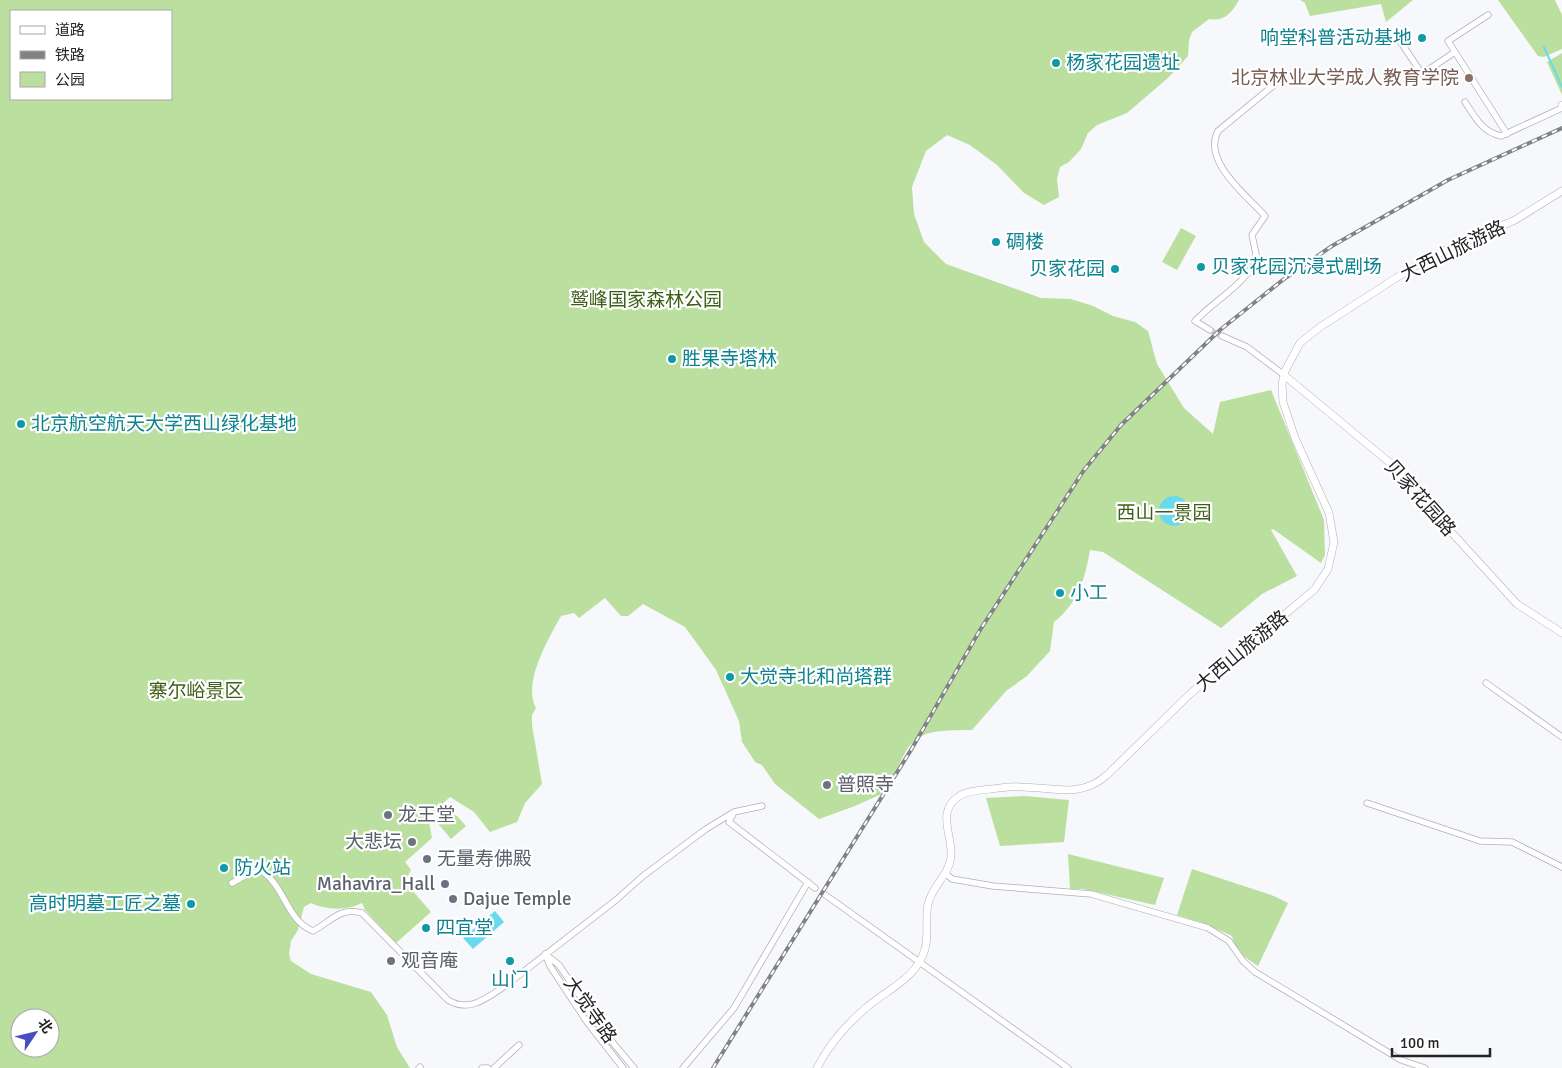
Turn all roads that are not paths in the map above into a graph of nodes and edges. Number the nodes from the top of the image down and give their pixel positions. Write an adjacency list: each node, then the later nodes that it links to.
1 (1488, 15): 3 (street)
2 (1398, 38): 3 (street)
3 (1455, 52): 7 (street)
4 (1274, 85): 9 (street)
5 (1465, 102): 7 (street)
6 (1562, 106): 7 (street)
7 (1507, 134)
8 (1562, 192): 11 (street, 大西山旅游路)
9 (1210, 330)
10 (1222, 336): 11 (street, 贝家花园路)
11 (1284, 375): 12 (street, 贝家花园路); 19 (street, 大西山旅游路)
12 (1562, 633)
13 (1486, 683): 14 (street)
14 (1562, 737)
15 (1367, 803): 18 (street)
16 (762, 806): 17 (street)
17 (734, 812): 20 (street); 24 (street)
18 (1562, 867)
19 (945, 874): 25 (street, 大西山旅游路); 35 (street)
20 (808, 882): 22 (street); 32 (street)
21 (232, 883): 24 (street)
22 (815, 888)
23 (824, 894): 25 (street)
24 (545, 954): 30 (street, 大觉寺路); 31 (street, 大觉寺路)
25 (920, 962): 33 (street, 大西山旅游路); 34 (street)
26 (519, 1045): 29 (street)
27 (482, 1068): 28 (street)
28 (488, 1068)
29 (494, 1068)
30 (623, 1068)
31 (634, 1068)
32 (683, 1068)
33 (817, 1068)
34 (1068, 1068)
35 (1426, 1068)

